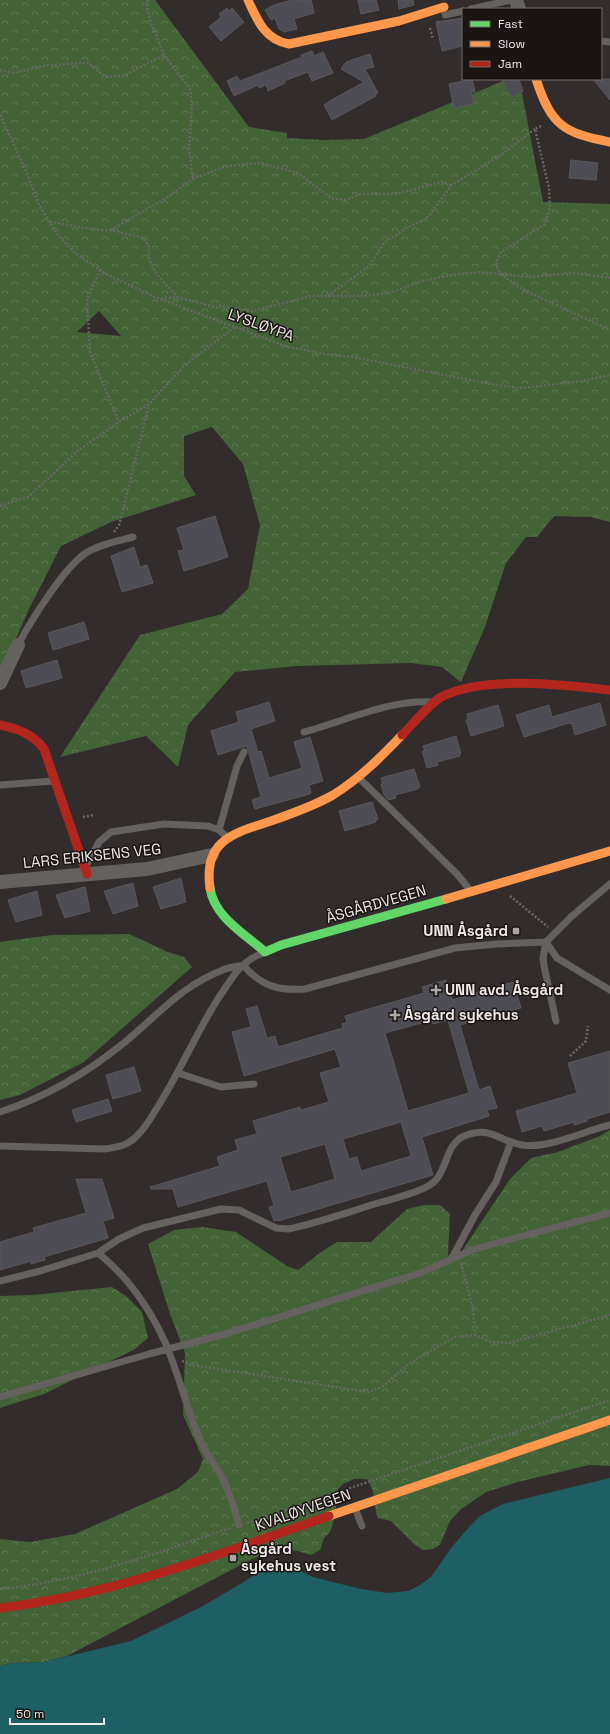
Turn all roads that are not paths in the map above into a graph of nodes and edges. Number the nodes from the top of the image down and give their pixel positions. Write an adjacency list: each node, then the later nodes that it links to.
1 (248, 0): 4 (street)
2 (511, 0): 3 (lane)
3 (475, 8)
4 (445, 11): 5 (lane)
5 (462, 11)
6 (536, 80): 7 (street)
7 (610, 142)
8 (133, 537): 9 (lane)
9 (18, 645): 10 (street)
10 (0, 682)
11 (610, 690): 12 (street)
12 (435, 702): 14 (lane); 16 (street)
13 (0, 725): 17 (street)
14 (304, 732)
15 (244, 752): 19 (lane)
16 (357, 776): 20 (street); 26 (lane)
17 (55, 781): 18 (lane); 23 (street)
18 (0, 785)
19 (219, 830): 20 (lane); 23 (lane)
20 (228, 838): 22 (street)
21 (610, 851): 26 (street, ÅSGÅRDVEGEN)
22 (212, 855): 23 (street, LARS ERIKSENS VEG); 28 (street)
23 (86, 871): 24 (street, LARS ERIKSENS VEG)
24 (0, 882)
25 (610, 884): 27 (lane)
26 (471, 892): 28 (street, ÅSGÅRDVEGEN)
27 (546, 942): 29 (lane); 30 (lane); 31 (lane)
28 (265, 952): 29 (lane)
29 (244, 965): 32 (lane); 34 (lane)
30 (610, 990)
31 (556, 1021)
32 (178, 1073): 33 (lane); 37 (lane)
33 (254, 1084)
34 (0, 1112)
35 (610, 1125): 36 (lane)
36 (511, 1142): 39 (lane); 40 (lane)
37 (0, 1146)
38 (610, 1213): 40 (lane)
39 (98, 1253): 41 (lane); 42 (lane)
40 (452, 1258): 42 (lane)
41 (0, 1280)
42 (168, 1348): 43 (lane); 46 (lane)
43 (0, 1397)
44 (610, 1420): 45 (street, KVALØYVEGEN)
45 (355, 1507): 47 (lane); 48 (street, KVALØYVEGEN)
46 (239, 1525)
47 (362, 1526)
48 (0, 1608)

